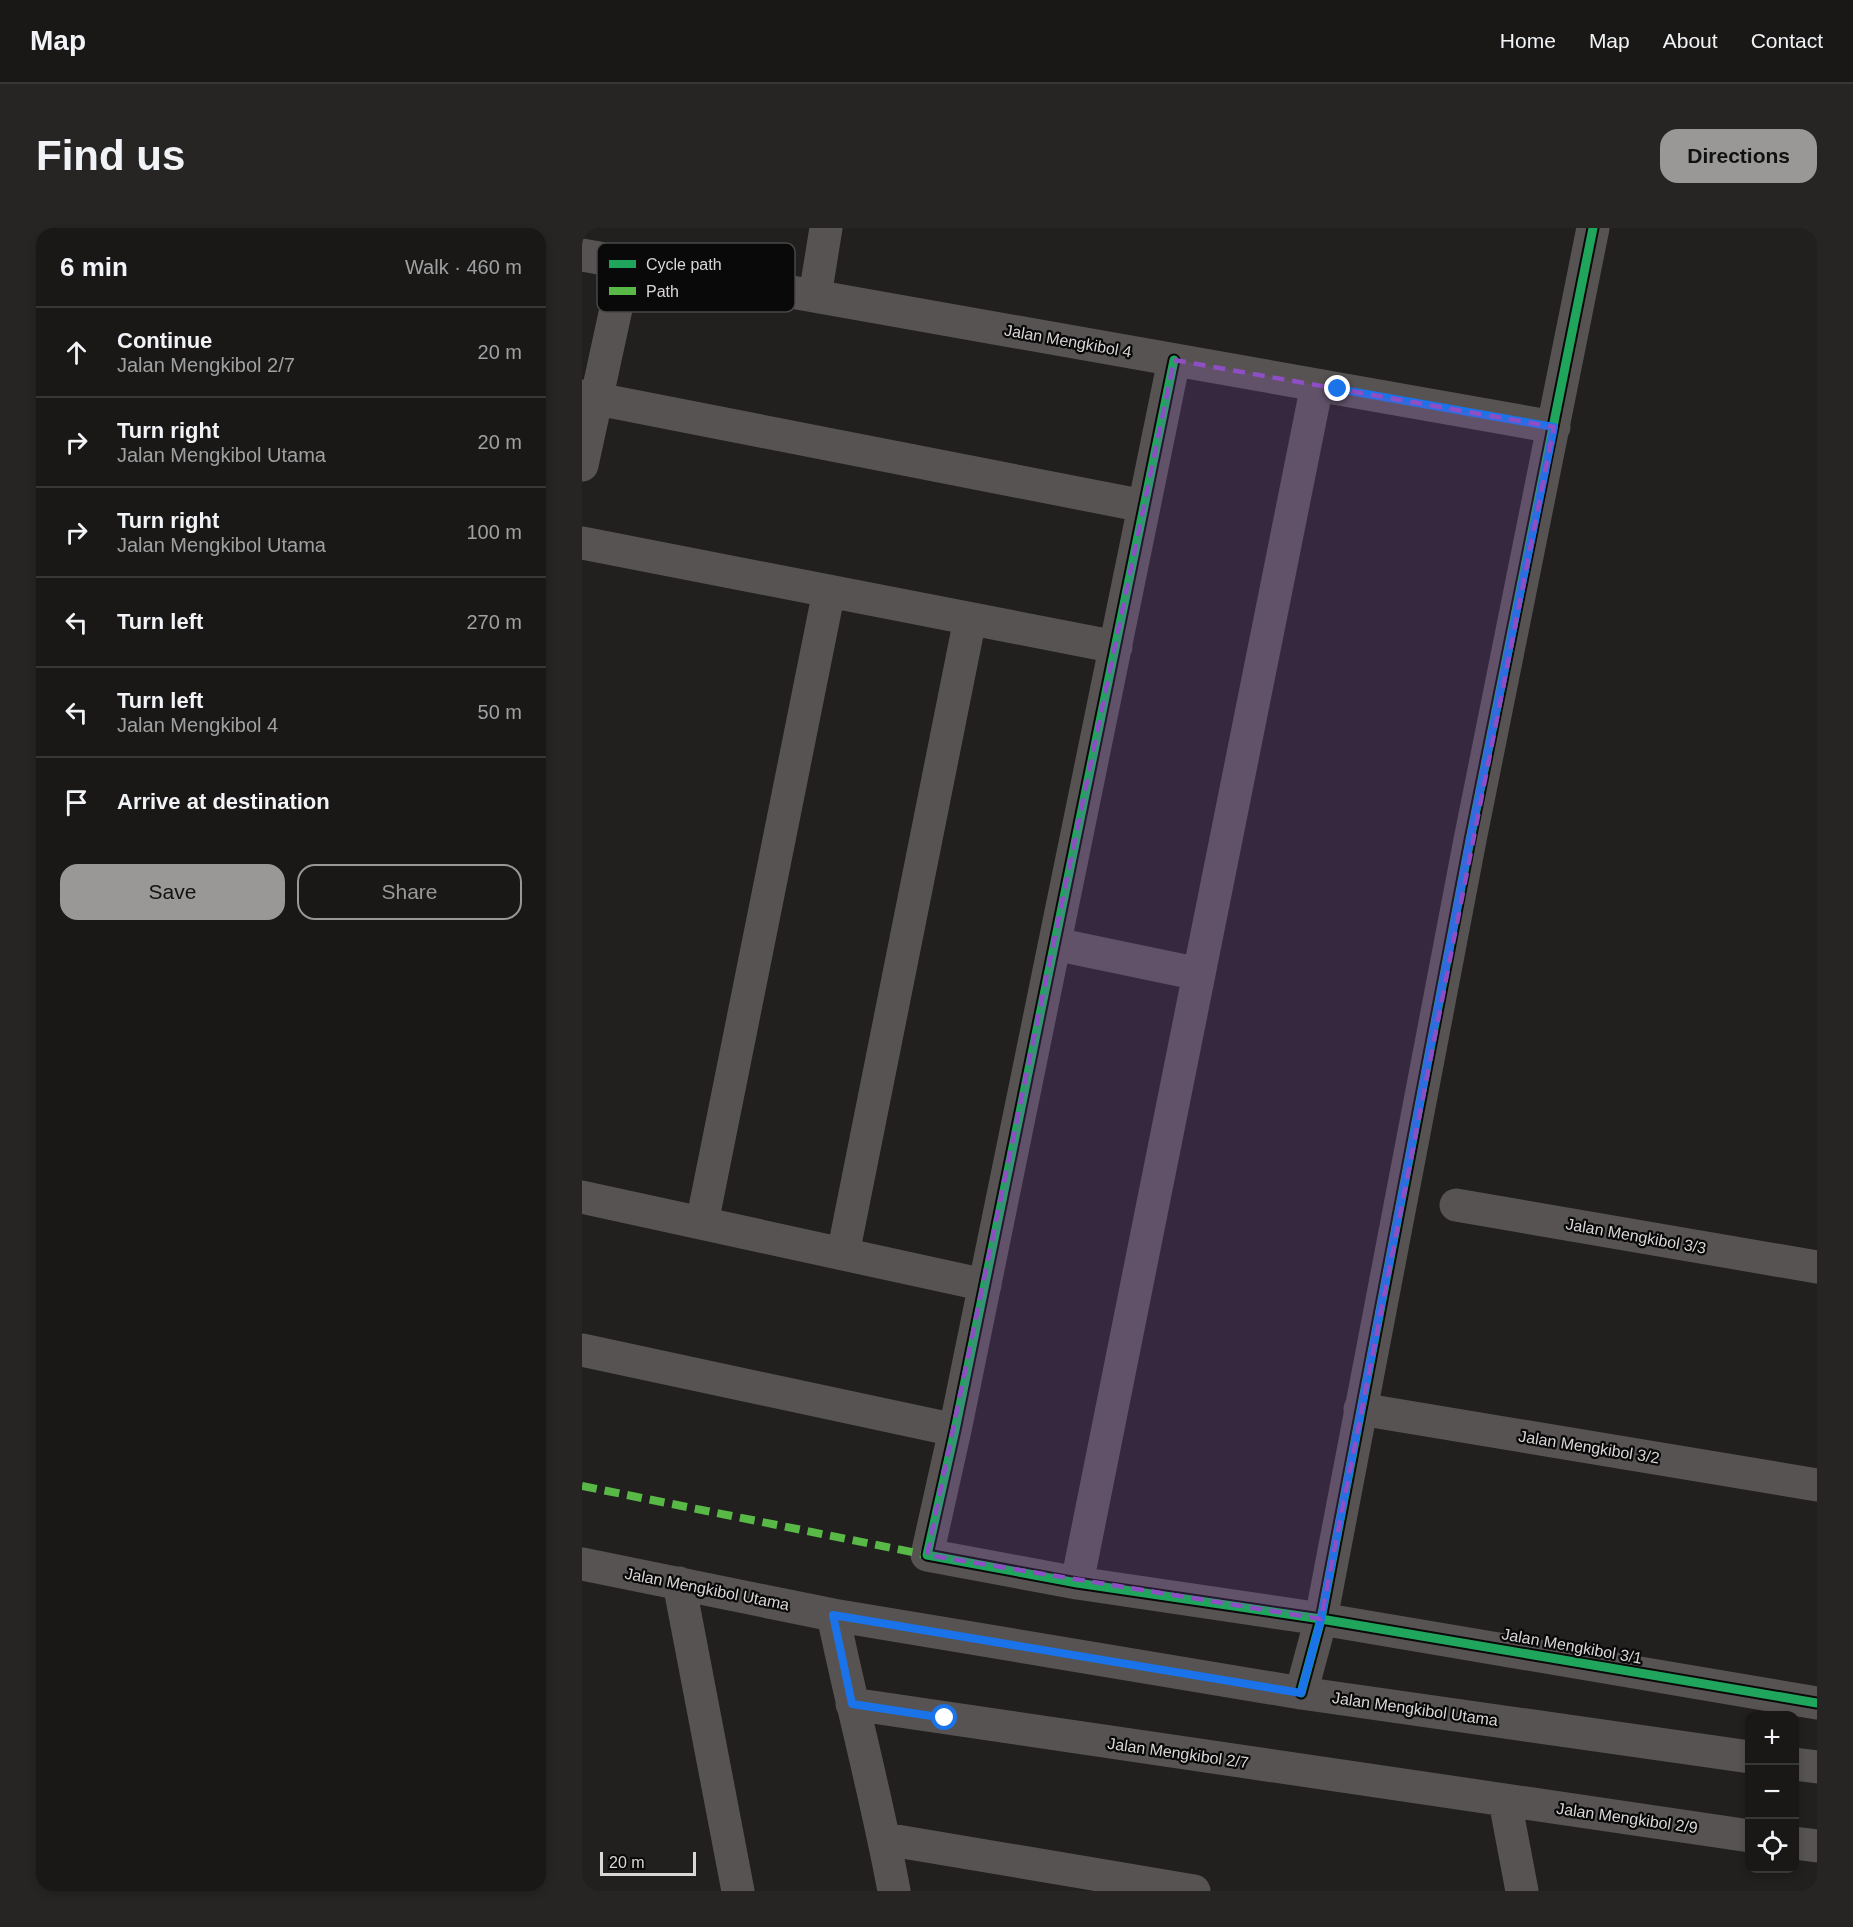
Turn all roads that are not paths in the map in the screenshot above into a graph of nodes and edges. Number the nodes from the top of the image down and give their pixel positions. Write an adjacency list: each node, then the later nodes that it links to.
1 (826, 228): 4 (street)
2 (1593, 228): 9 (street)
3 (795, 293): 4 (street, Jalan Mengkibol 4)
4 (815, 296): 6 (street, Jalan Mengkibol 4)
5 (612, 312): 8 (street)
6 (1174, 360): 7 (street, Jalan Mengkibol 4); 11 (street)
7 (1317, 385): 9 (street, Jalan Mengkibol 4); 17 (street)
8 (589, 397): 10 (street); 11 (street)
9 (1554, 427): 25 (street)
10 (582, 465)
11 (1144, 506): 15 (street)
12 (582, 543): 13 (street)
13 (829, 591): 14 (street); 20 (street)
14 (970, 619): 15 (street); 21 (street)
15 (1116, 647): 16 (street)
16 (1055, 944): 17 (street); 23 (street)
17 (1199, 974): 30 (street)
18 (582, 1197): 20 (street)
19 (1456, 1205): 22 (street, Jalan Mengkibol 3/3)
20 (702, 1223): 21 (street)
21 (843, 1254): 23 (street)
22 (1817, 1267)
23 (985, 1285): 26 (street)
24 (582, 1350): 26 (street)
25 (1360, 1409): 27 (street, Jalan Mengkibol 3/2); 32 (street)
26 (955, 1430): 30 (street, Jalan Mengkibol 3/1)
27 (1817, 1485)
28 (582, 1564): 29 (street, Jalan Mengkibol Utama)
29 (679, 1583): 31 (street, Jalan Mengkibol Utama); 44 (street)
30 (1077, 1583): 32 (street, Jalan Mengkibol 3/1)
31 (833, 1615): 33 (street, Jalan Mengkibol Utama); 35 (street)
32 (1321, 1619): 33 (street); 34 (street, Jalan Mengkibol 3/1)
33 (1301, 1693): 36 (street, Jalan Mengkibol Utama)
34 (1817, 1703)
35 (852, 1704): 39 (street, Jalan Mengkibol 2/7); 41 (street)
36 (1745, 1756)
37 (1799, 1765): 38 (street)
38 (1817, 1767)
39 (1505, 1800): 40 (street, Jalan Mengkibol 2/9); 47 (street)
40 (1745, 1835)
41 (885, 1839): 45 (street); 46 (street)
42 (1799, 1844): 43 (street)
43 (1817, 1846)
44 (738, 1891)
45 (894, 1891)
46 (1194, 1891)
47 (1522, 1891)

